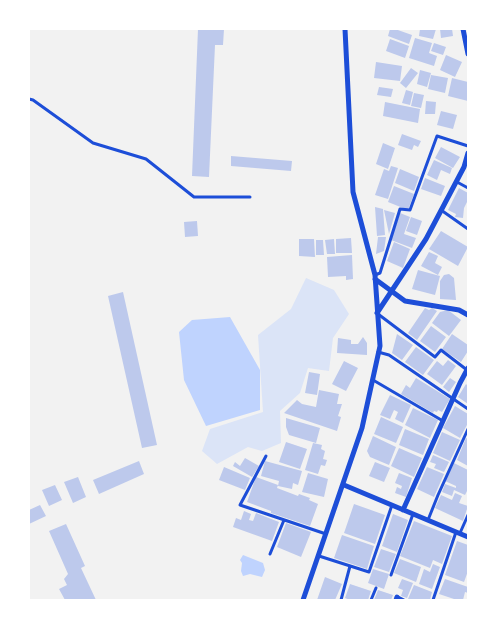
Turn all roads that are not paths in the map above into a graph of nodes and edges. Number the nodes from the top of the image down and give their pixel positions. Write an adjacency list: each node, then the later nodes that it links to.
1 (345, 29): 12 (street)
2 (463, 29): 3 (street)
3 (468, 54)
4 (29, 99): 9 (lane)
5 (468, 146): 12 (lane)
6 (468, 153): 7 (street)
7 (456, 182): 8 (lane); 10 (street)
8 (468, 188)
9 (250, 198)
10 (441, 210): 11 (lane); 13 (street)
11 (468, 229)
12 (375, 277): 13 (street); 14 (street)
13 (392, 291): 14 (street); 15 (street)
14 (377, 313): 16 (street); 17 (lane)
15 (468, 315)
16 (378, 352): 18 (street); 19 (lane)
17 (468, 369): 19 (street)
18 (372, 380): 21 (lane); 24 (street)
19 (453, 398): 20 (lane); 21 (street)
20 (468, 409)
21 (443, 421): 26 (street)
22 (468, 429): 30 (lane)
23 (266, 456): 29 (lane)
24 (344, 485): 25 (street); 32 (street)
25 (392, 505): 26 (street); 36 (lane)
26 (403, 510): 27 (street)
27 (413, 514): 30 (street); 37 (lane)
28 (468, 515): 31 (lane)
29 (284, 520): 32 (lane); 34 (lane)
30 (428, 520): 31 (street)
31 (458, 533): 33 (street); 44 (lane)
32 (326, 534): 35 (street)
33 (468, 537)
34 (270, 554)
35 (319, 556): 36 (lane); 40 (street)
36 (350, 566): 41 (lane)
37 (391, 575)
38 (376, 588): 42 (lane)
39 (396, 599): 43 (lane)
40 (303, 600)
41 (341, 600)
42 (371, 600)
43 (404, 600)
44 (433, 600)

